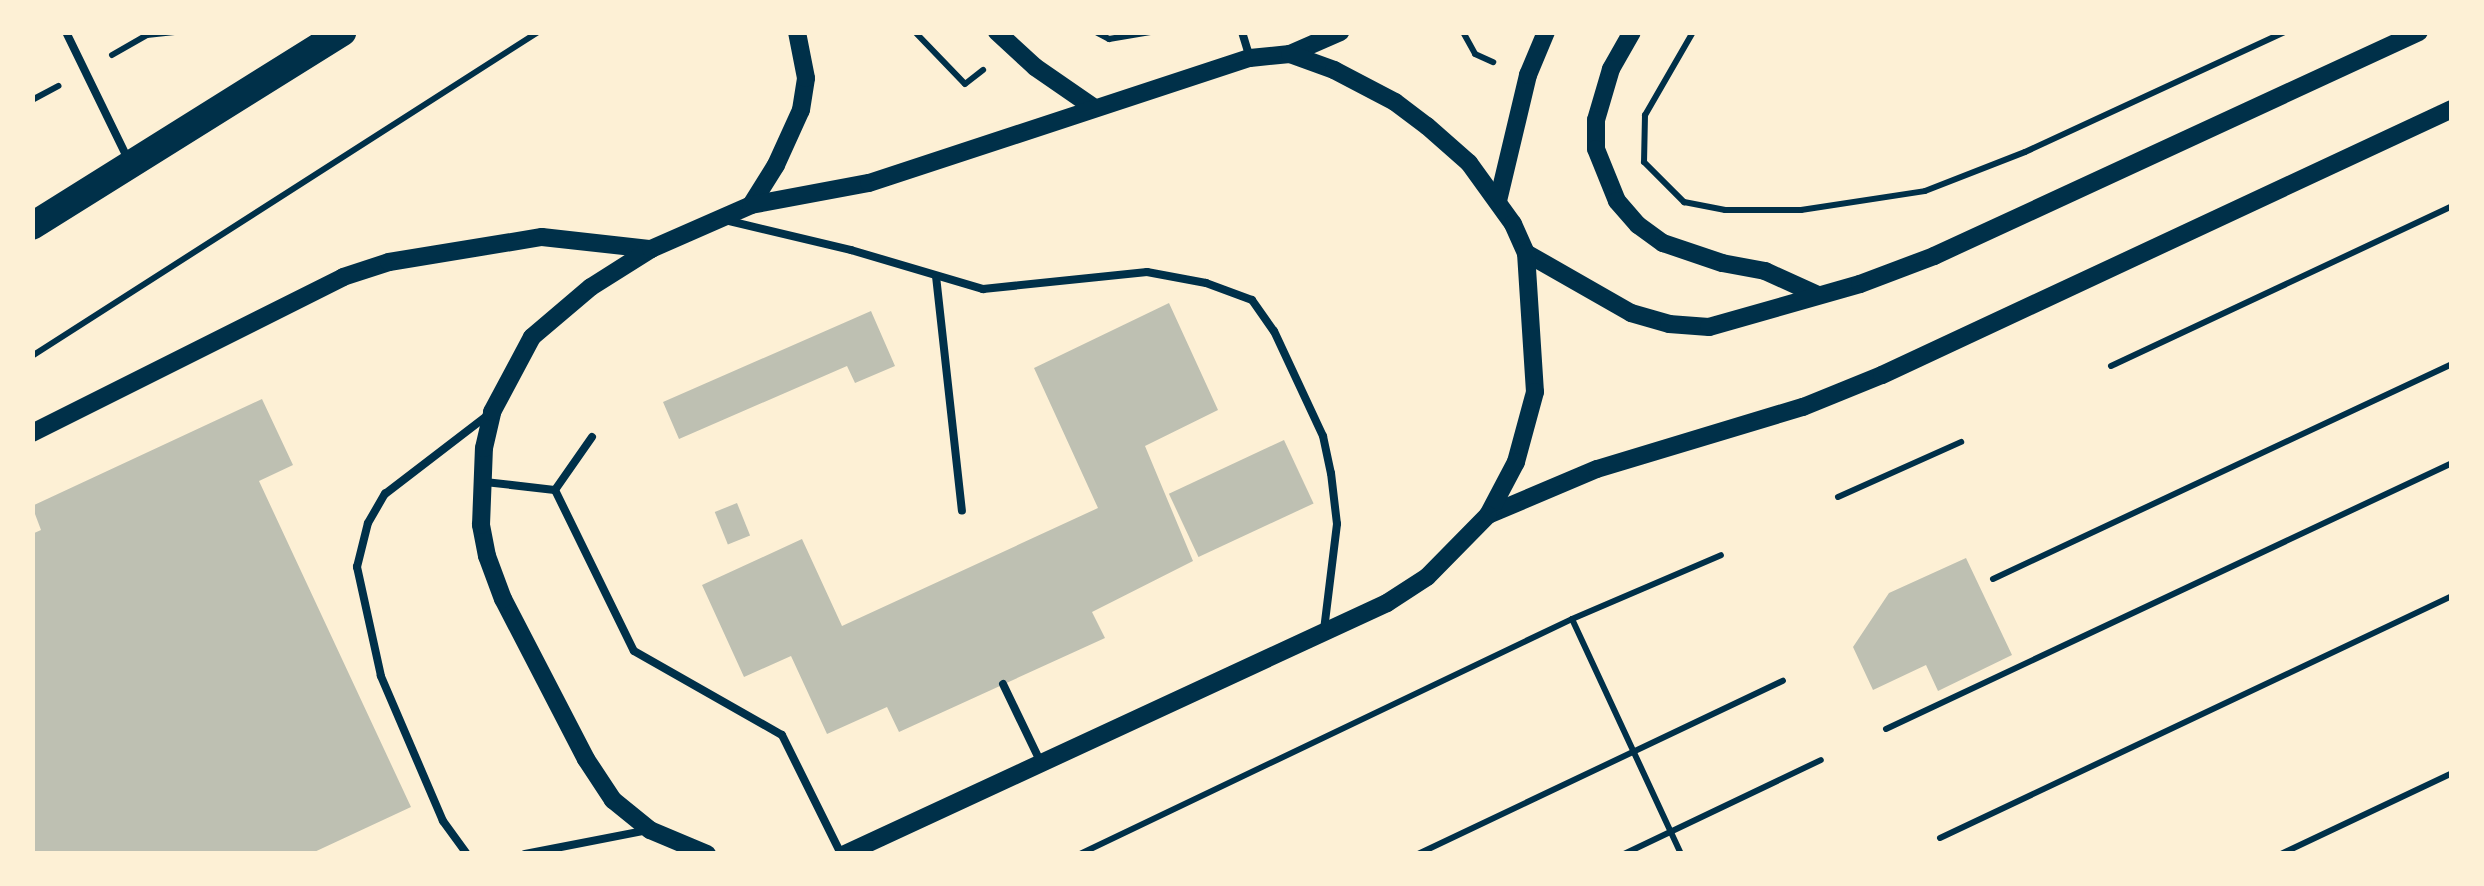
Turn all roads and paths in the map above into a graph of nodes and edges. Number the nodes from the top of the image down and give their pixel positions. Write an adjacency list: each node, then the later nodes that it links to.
1 (66, 32): 23 (lane)
2 (342, 32): 23 (highway)
3 (538, 32): 33 (path)
4 (798, 32): 25 (street)
5 (915, 32): 20 (path)
6 (998, 32): 21 (street)
7 (1096, 32): 8 (path)
8 (1150, 32)
9 (1242, 32): 18 (lane)
10 (1340, 32): 17 (street)
11 (1463, 32): 19 (path)
12 (1546, 32): 24 (street)
13 (1632, 32): 32 (street)
14 (1693, 32): 15 (path)
15 (2285, 32)
16 (2420, 32): 32 (street)
17 (1290, 54): 18 (street); 24 (street)
18 (1250, 58): 21 (street)
19 (1496, 63)
20 (979, 73)
21 (1093, 107): 25 (street)
22 (2452, 109): 45 (street)
23 (131, 166): 28 (highway)
24 (1498, 202): 30 (street)
25 (751, 205): 27 (street)
26 (2452, 206): 35 (path)
27 (721, 219): 29 (street); 31 (lane)
28 (32, 226)
29 (651, 249): 36 (street); 37 (street)
30 (1526, 254): 32 (street); 45 (street)
31 (936, 276): 44 (lane); 50 (lane)
32 (1818, 294)
33 (32, 356)
34 (2452, 364): 47 (path)
35 (2111, 366)
36 (492, 412): 41 (street); 61 (lane)
37 (32, 433)
38 (592, 437): 42 (lane)
39 (1961, 442): 43 (path)
40 (2452, 463): 53 (path)
41 (482, 481): 42 (lane); 58 (street)
42 (555, 490): 64 (lane)
43 (1838, 498)
44 (962, 511)
45 (1488, 515): 50 (street)
46 (1721, 555): 49 (path)
47 (1992, 579)
48 (2452, 596): 60 (path)
49 (1572, 619): 54 (path); 65 (path)
50 (1324, 631): 56 (street)
51 (1783, 681): 54 (path)
52 (1003, 684): 56 (lane)
53 (1886, 729)
54 (1634, 752): 59 (path); 66 (path)
55 (1820, 760): 59 (path)
56 (1042, 764): 64 (street)
57 (2452, 773): 69 (path)
58 (650, 830): 62 (lane); 63 (street)
59 (1671, 832): 67 (path); 68 (path)
60 (1940, 838)
61 (468, 854)
62 (525, 854)
63 (708, 854)
64 (843, 854)
65 (1080, 854)
66 (1418, 854)
67 (1624, 854)
68 (1681, 854)
69 (2281, 854)

